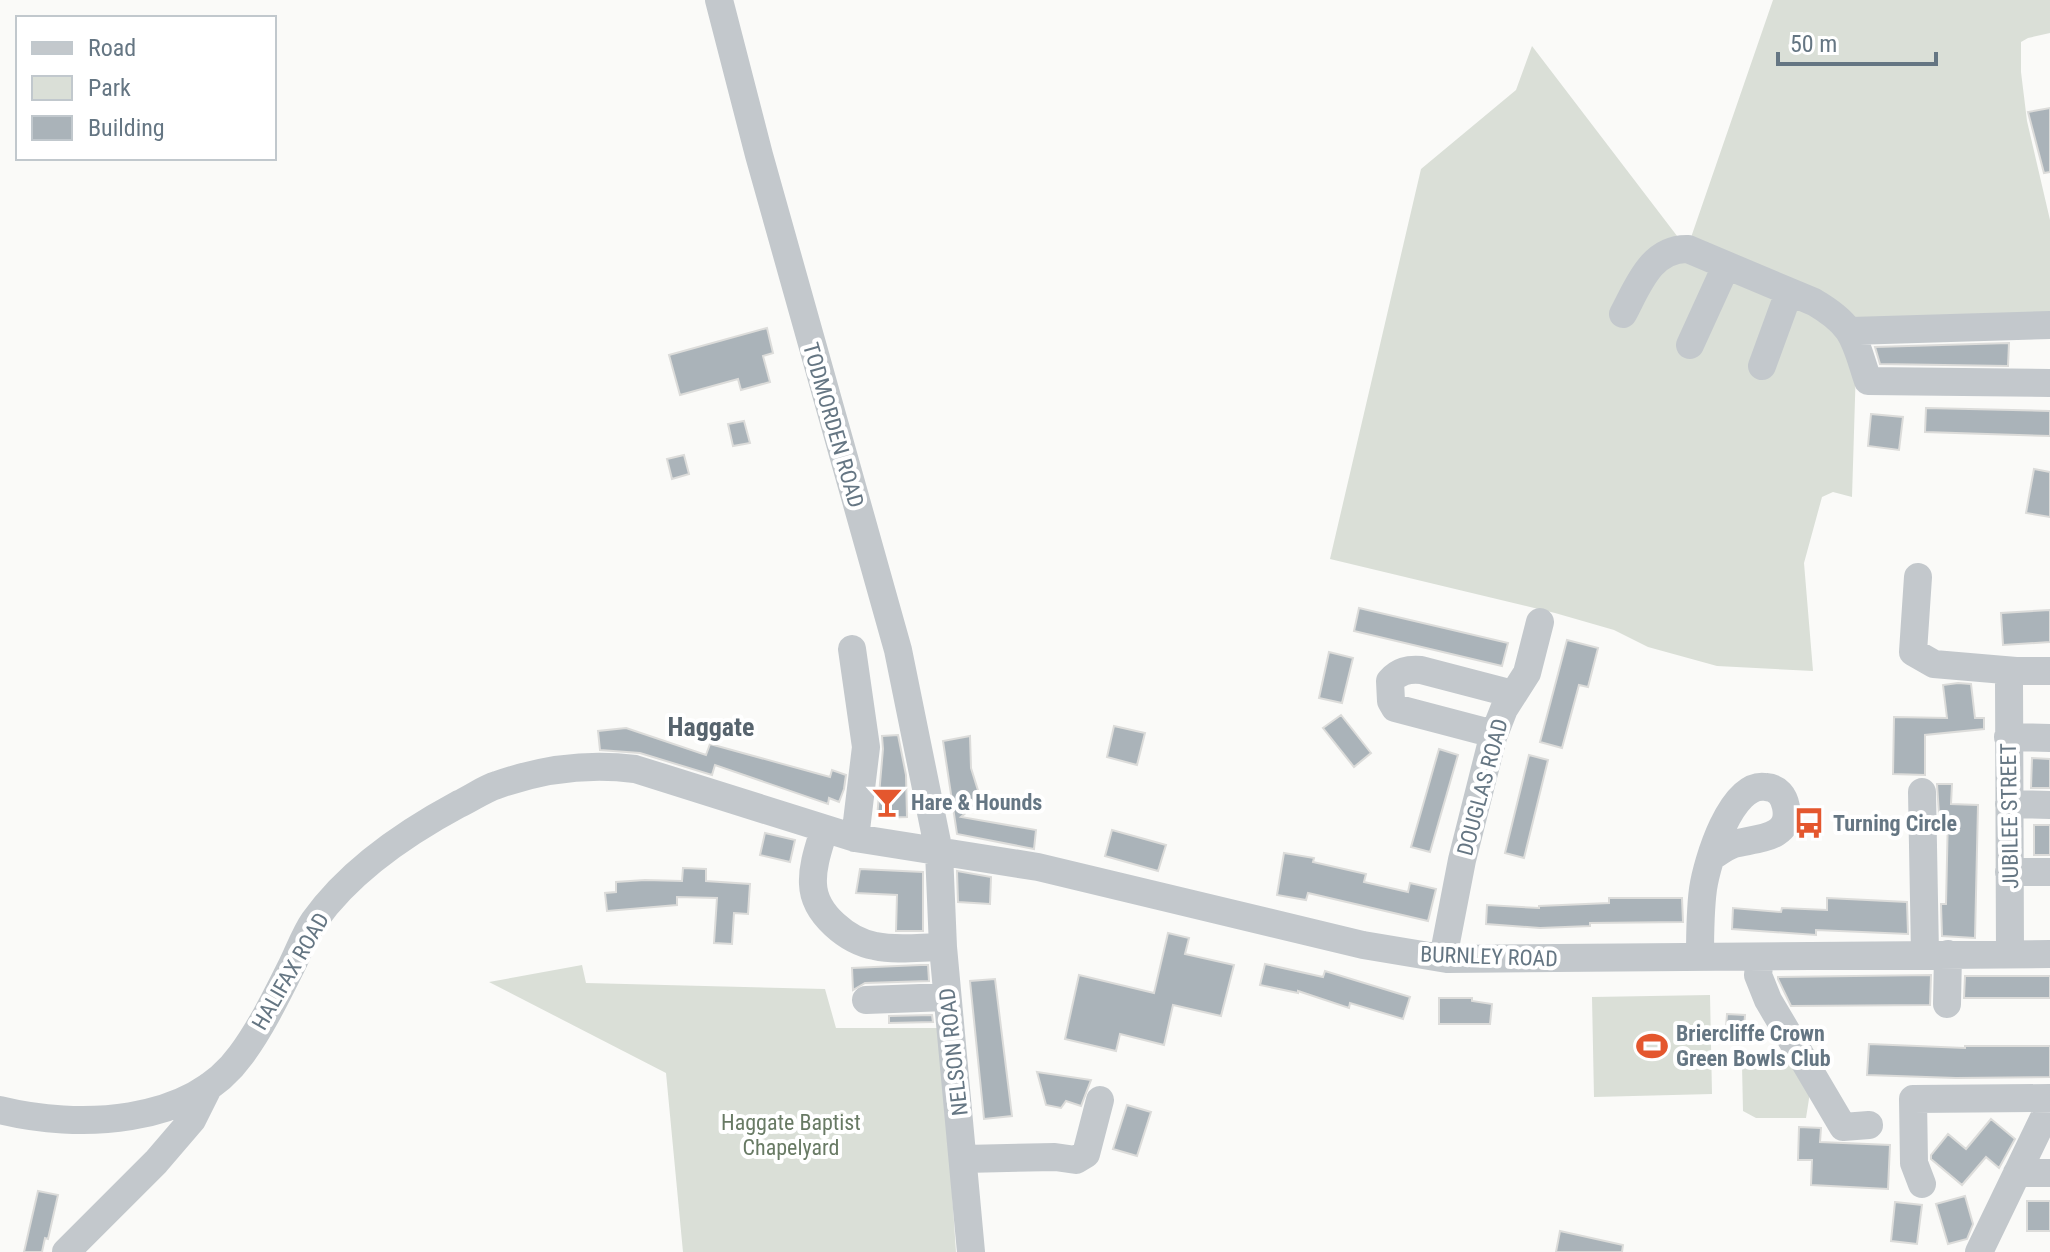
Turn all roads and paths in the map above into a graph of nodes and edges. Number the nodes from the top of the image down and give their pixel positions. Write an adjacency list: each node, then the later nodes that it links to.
1 (719, 0): 24 (street, TODMORDEN ROAD)
2 (1726, 266): 3 (street); 4 (street); 7 (street)
3 (1789, 292): 6 (street); 8 (street)
4 (1623, 314)
5 (2050, 325): 6 (street)
6 (1851, 331): 9 (street)
7 (1690, 345)
8 (1762, 366)
9 (2050, 383)
10 (1918, 577): 14 (street)
11 (1540, 622): 15 (street, DOUGLAS ROAD)
12 (852, 649): 23 (street)
13 (2050, 671): 14 (street)
14 (2013, 675): 17 (street, JUBILEE STREET)
15 (1513, 694): 16 (street, DOUGLAS ROAD); 16 (street)
16 (1494, 734): 34 (street, DOUGLAS ROAD)
17 (2008, 737): 18 (street); 20 (street, JUBILEE STREET)
18 (2050, 738)
19 (1922, 792): 30 (street)
20 (2009, 804): 21 (street); 26 (street, JUBILEE STREET)
21 (2050, 805)
22 (824, 830): 23 (street, HALIFAX ROAD); 28 (street); 38 (street, HALIFAX ROAD)
23 (855, 838): 24 (street, HALIFAX ROAD)
24 (939, 852): 28 (street, NELSON ROAD); 34 (street, BURNLEY ROAD)
25 (1713, 856): 32 (street)
26 (2009, 872): 27 (street); 29 (street, JUBILEE STREET)
27 (2050, 872)
28 (943, 947): 35 (street, NELSON ROAD)
29 (2010, 953): 30 (street, BURNLEY ROAD); 31 (street, BURNLEY ROAD)
30 (1936, 954): 33 (street, BURNLEY ROAD); 37 (street)
31 (2050, 954)
32 (1700, 957): 33 (street, BURNLEY ROAD); 34 (street, BURNLEY ROAD)
33 (1760, 957): 43 (street)
34 (1443, 958)
35 (947, 997): 36 (street); 44 (street, NELSON ROAD)
36 (866, 1000)
37 (1947, 1004)
38 (209, 1086): 42 (street, HALIFAX ROAD); 48 (street)
39 (2050, 1098): 47 (street)
40 (1100, 1100): 44 (street)
41 (2050, 1105): 45 (street)
42 (0, 1110)
43 (1869, 1125)
44 (964, 1159): 49 (street, NELSON ROAD)
45 (2017, 1173): 46 (street); 50 (street)
46 (2050, 1173)
47 (1922, 1184)
48 (66, 1252)
49 (971, 1252)
50 (1979, 1252)

